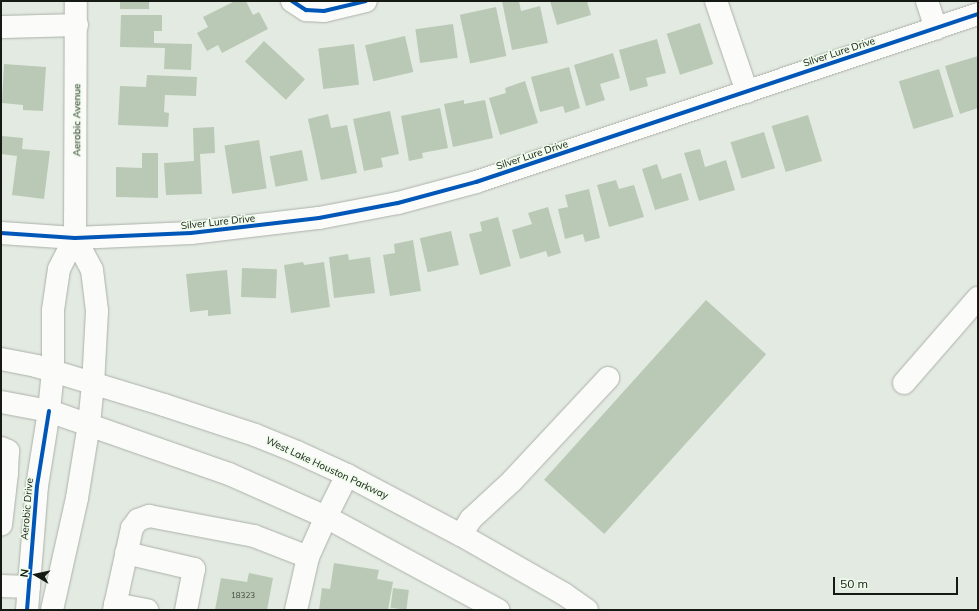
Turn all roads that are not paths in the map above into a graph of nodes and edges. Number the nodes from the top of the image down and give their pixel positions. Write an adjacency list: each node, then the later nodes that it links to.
1 (76, 1): 7 (street, Aerobic Avenue)
2 (366, 1): 5 (street)
3 (716, 1): 10 (street)
4 (927, 1): 9 (street)
5 (294, 2)
6 (978, 14): 9 (street, Silver Lure Drive)
7 (77, 25): 8 (street); 12 (street, Aerobic Avenue)
8 (1, 27)
9 (936, 29): 10 (street, Silver Lure Drive)
10 (747, 92): 12 (street, Silver Lure Drive)
11 (1, 233): 12 (street, Silver Lure Drive)
12 (75, 238): 15 (street, Aerobic Avenue); 17 (street, Aerobic Avenue)
13 (978, 298): 18 (street)
14 (1, 359): 15 (street, West Lake Houston Parkway)
15 (53, 372): 17 (street, West Lake Houston Parkway); 20 (street, Aerobic Drive)
16 (608, 378): 28 (street)
17 (93, 384): 21 (street, Aerobic Avenue); 23 (street, West Lake Houston Parkway)
18 (904, 384)
19 (1, 402): 20 (street)
20 (49, 411): 21 (street); 24 (street, Aerobic Drive)
21 (89, 424): 26 (street); 35 (street)
22 (1, 448): 25 (street)
23 (347, 475): 26 (street); 28 (street, West Lake Houston Parkway)
24 (37, 486): 25 (street); 32 (street, Aerobic Drive)
25 (3, 488): 27 (street)
26 (326, 517): 30 (street); 39 (street)
27 (1, 525)
28 (461, 535): 40 (street, West Lake Houston Parkway)
29 (126, 553): 30 (street); 33 (street); 37 (street)
30 (308, 557): 38 (street)
31 (1, 586): 32 (street)
32 (29, 587): 34 (street, Aerobic Drive)
33 (114, 607): 36 (street)
34 (27, 610)
35 (52, 610)
36 (147, 610)
37 (186, 610)
38 (296, 610)
39 (498, 610)
40 (587, 610)

